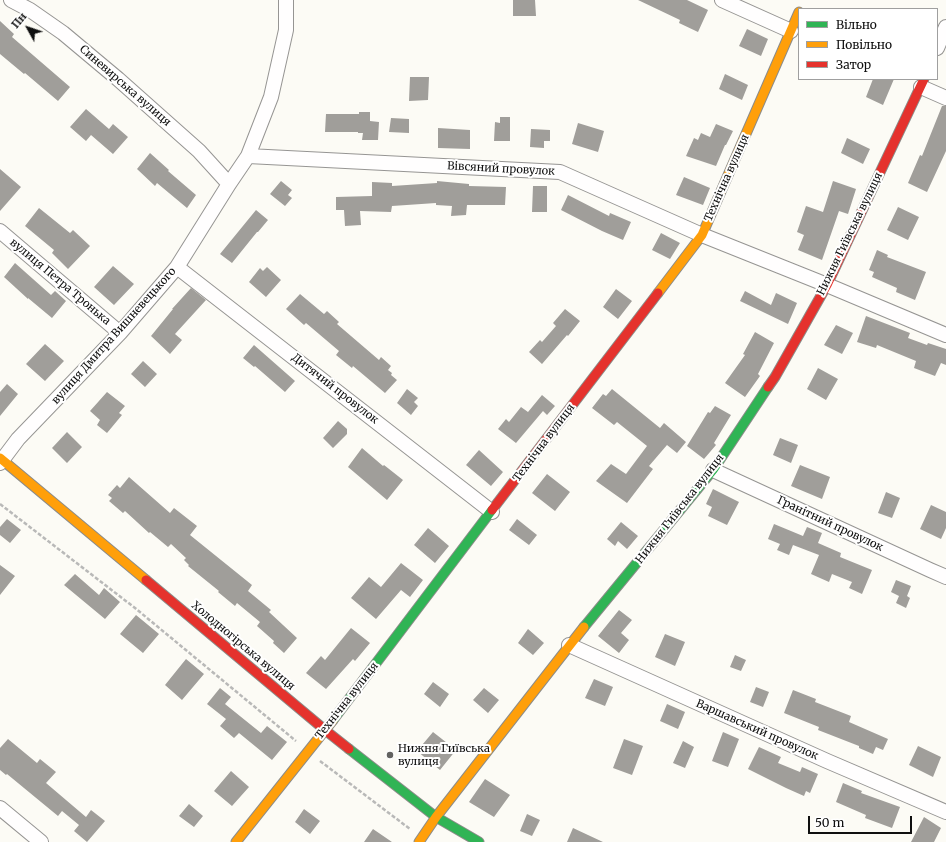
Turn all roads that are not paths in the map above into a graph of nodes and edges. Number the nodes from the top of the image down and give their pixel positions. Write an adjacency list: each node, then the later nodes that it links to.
1 (12, 0): 11 (street, Синевирська вулиця)
2 (286, 0): 10 (street, вулиця Дмитра Вишневецького)
3 (722, 0): 6 (street)
4 (798, 14): 6 (street, Технічна вулиця)
5 (946, 27): 7 (street)
6 (791, 31): 13 (street, Технічна вулиця)
7 (938, 46)
8 (922, 83): 9 (street); 15 (street, Нижня Гиївська вулиця)
9 (946, 98)
10 (248, 156): 11 (street, вулиця Дмитра Вишневецького); 13 (street, Вівсяний провулок)
11 (229, 184): 14 (street, вулиця Дмитра Вишневецького)
12 (0, 231): 16 (street, вулиця Петра Тронька)
13 (702, 235): 15 (street, Вівсяний провулок); 20 (street, Технічна вулиця)
14 (177, 267): 16 (street, вулиця Дмитра Вишневецького); 20 (street, Дитячий провулок)
15 (827, 285): 17 (street, Вівсяний провулок); 19 (street, Нижня Гиївська вулиця)
16 (120, 333): 18 (street, вулиця Дмитра Вишневецького)
17 (946, 335)
18 (1, 460): 23 (street, Холодногірська вулиця)
19 (714, 470): 21 (street, Гранітний провулок); 22 (street, Нижня Гиївська вулиця)
20 (492, 512): 23 (street, Технічна вулиця)
21 (946, 577)
22 (569, 645): 25 (street, Варшавський провулок); 26 (street, Нижня Гиївська вулиця)
23 (325, 730): 26 (street, Холодногірська вулиця); 29 (street, Технічна вулиця)
24 (0, 808): 28 (street)
25 (946, 812)
26 (436, 817): 27 (street, Нижня Гиївська вулиця); 30 (street, Холодногірська вулиця)
27 (420, 840)
28 (41, 842)
29 (236, 842)
30 (479, 842)

